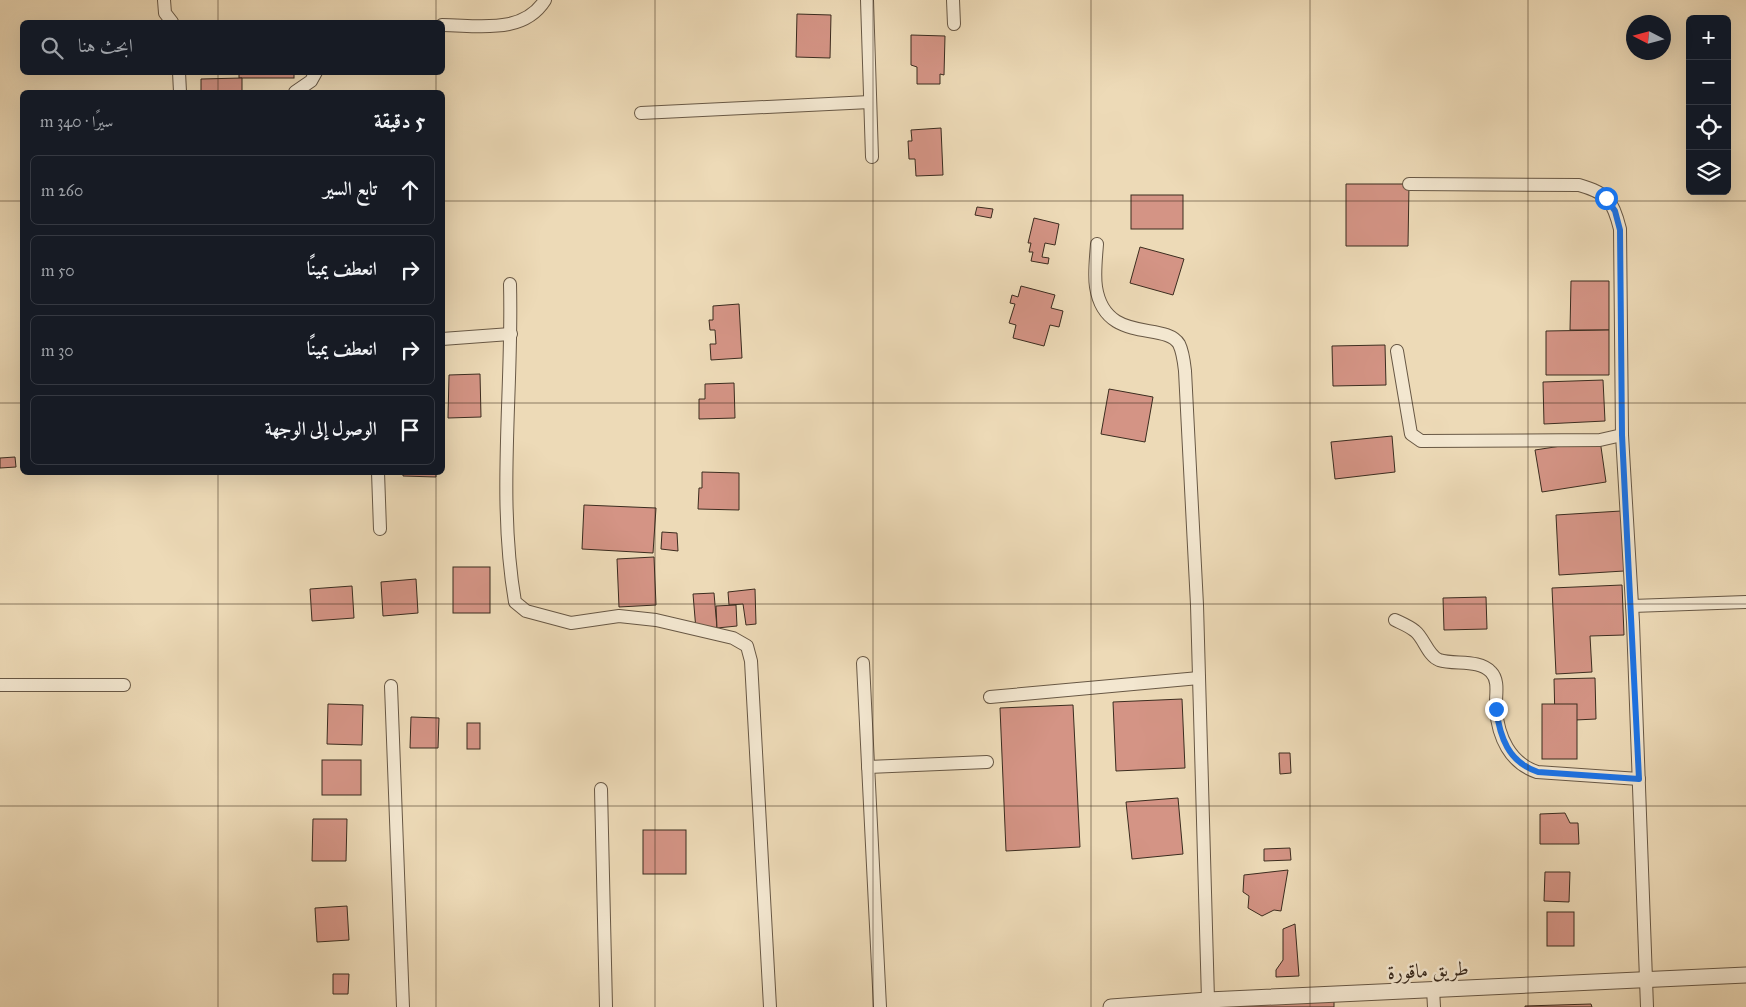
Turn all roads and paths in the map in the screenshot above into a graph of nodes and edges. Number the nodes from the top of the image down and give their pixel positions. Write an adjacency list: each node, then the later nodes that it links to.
1 (164, 0): 5 (street)
2 (545, 0): 7 (street)
3 (867, 0): 12 (street)
4 (953, 0): 6 (street)
5 (170, 20)
6 (954, 24)
7 (445, 25)
8 (178, 75): 10 (street)
9 (314, 75): 11 (street)
10 (180, 90)
11 (298, 90)
12 (870, 102): 13 (street); 14 (street)
13 (641, 113)
14 (872, 157)
15 (1409, 184): 21 (street)
16 (1097, 244): 28 (street)
17 (510, 284): 18 (street)
18 (511, 334): 19 (street); 43 (street)
19 (445, 339)
20 (1397, 350): 21 (street)
21 (1622, 435): 25 (street)
22 (378, 475): 23 (street)
23 (380, 529)
24 (1746, 602): 25 (street)
25 (1632, 606): 35 (street)
26 (1395, 620): 35 (street)
27 (863, 663): 34 (street)
28 (1199, 678): 32 (street); 40 (street)
29 (0, 684): 30 (street)
30 (124, 685)
31 (391, 686): 41 (street)
32 (990, 696)
33 (987, 762): 34 (street)
34 (868, 767): 44 (street)
35 (1639, 779): 38 (street)
36 (601, 789): 42 (street)
37 (1746, 975): 38 (street, طريق ماقورة)
38 (1646, 979): 39 (street, طريق ماقورة); 47 (street)
39 (1433, 989): 40 (street, طريق ماقورة); 46 (street)
40 (1208, 1000): 45 (street, طريق ماقورة)
41 (403, 1007)
42 (606, 1007)
43 (770, 1007)
44 (880, 1007)
45 (1111, 1007)
46 (1434, 1007)
47 (1647, 1007)

